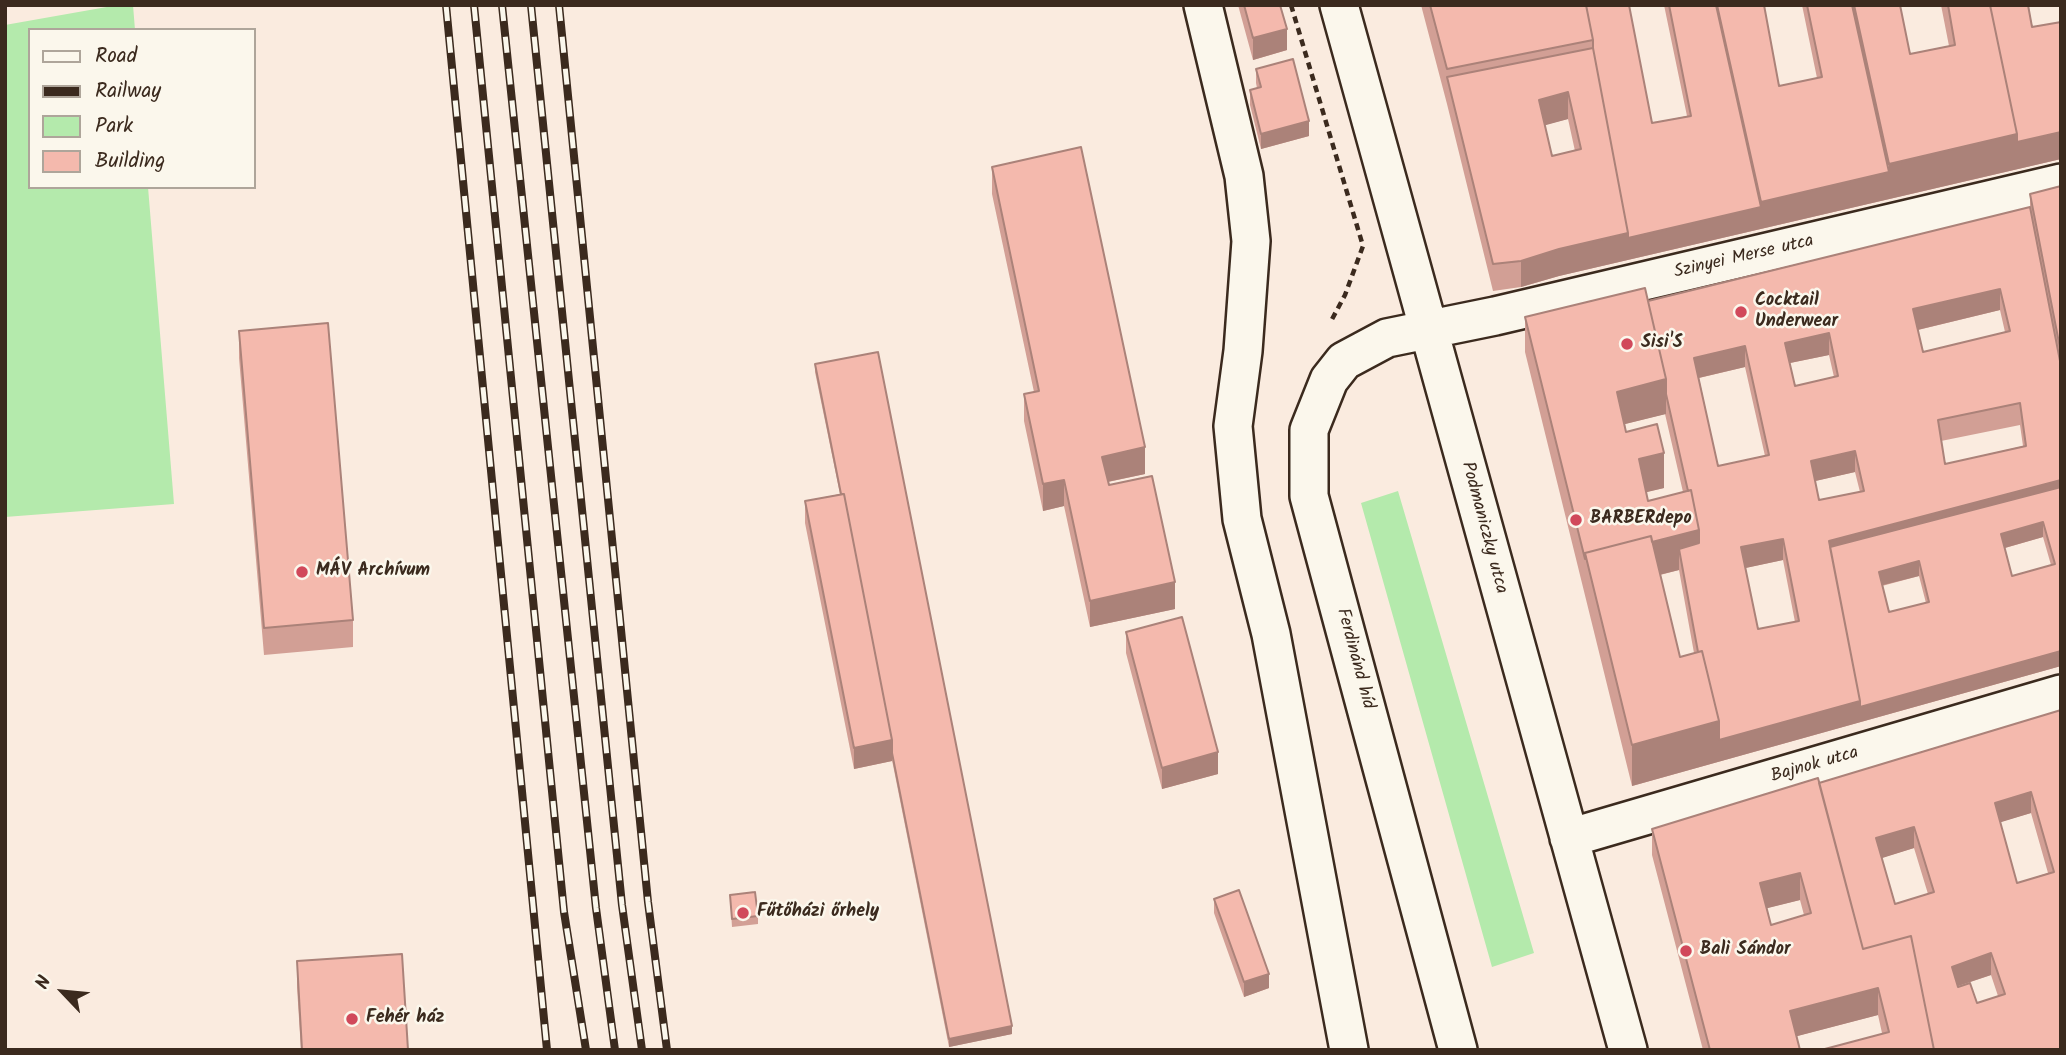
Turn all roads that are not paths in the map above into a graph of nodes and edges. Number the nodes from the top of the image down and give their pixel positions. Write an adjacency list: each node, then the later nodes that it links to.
1 (1203, 5): 7 (street)
2 (1339, 5): 4 (street, Podmaniczky utca)
3 (2061, 183): 4 (street, Szinyei Merse utca)
4 (1428, 331): 6 (street, Podmaniczky utca); 8 (street, Ferdinánd híd)
5 (2061, 694): 6 (street, Bajnok utca)
6 (1569, 838): 9 (street, Podmaniczky utca)
7 (1349, 1050)
8 (1458, 1050)
9 (1628, 1050)

